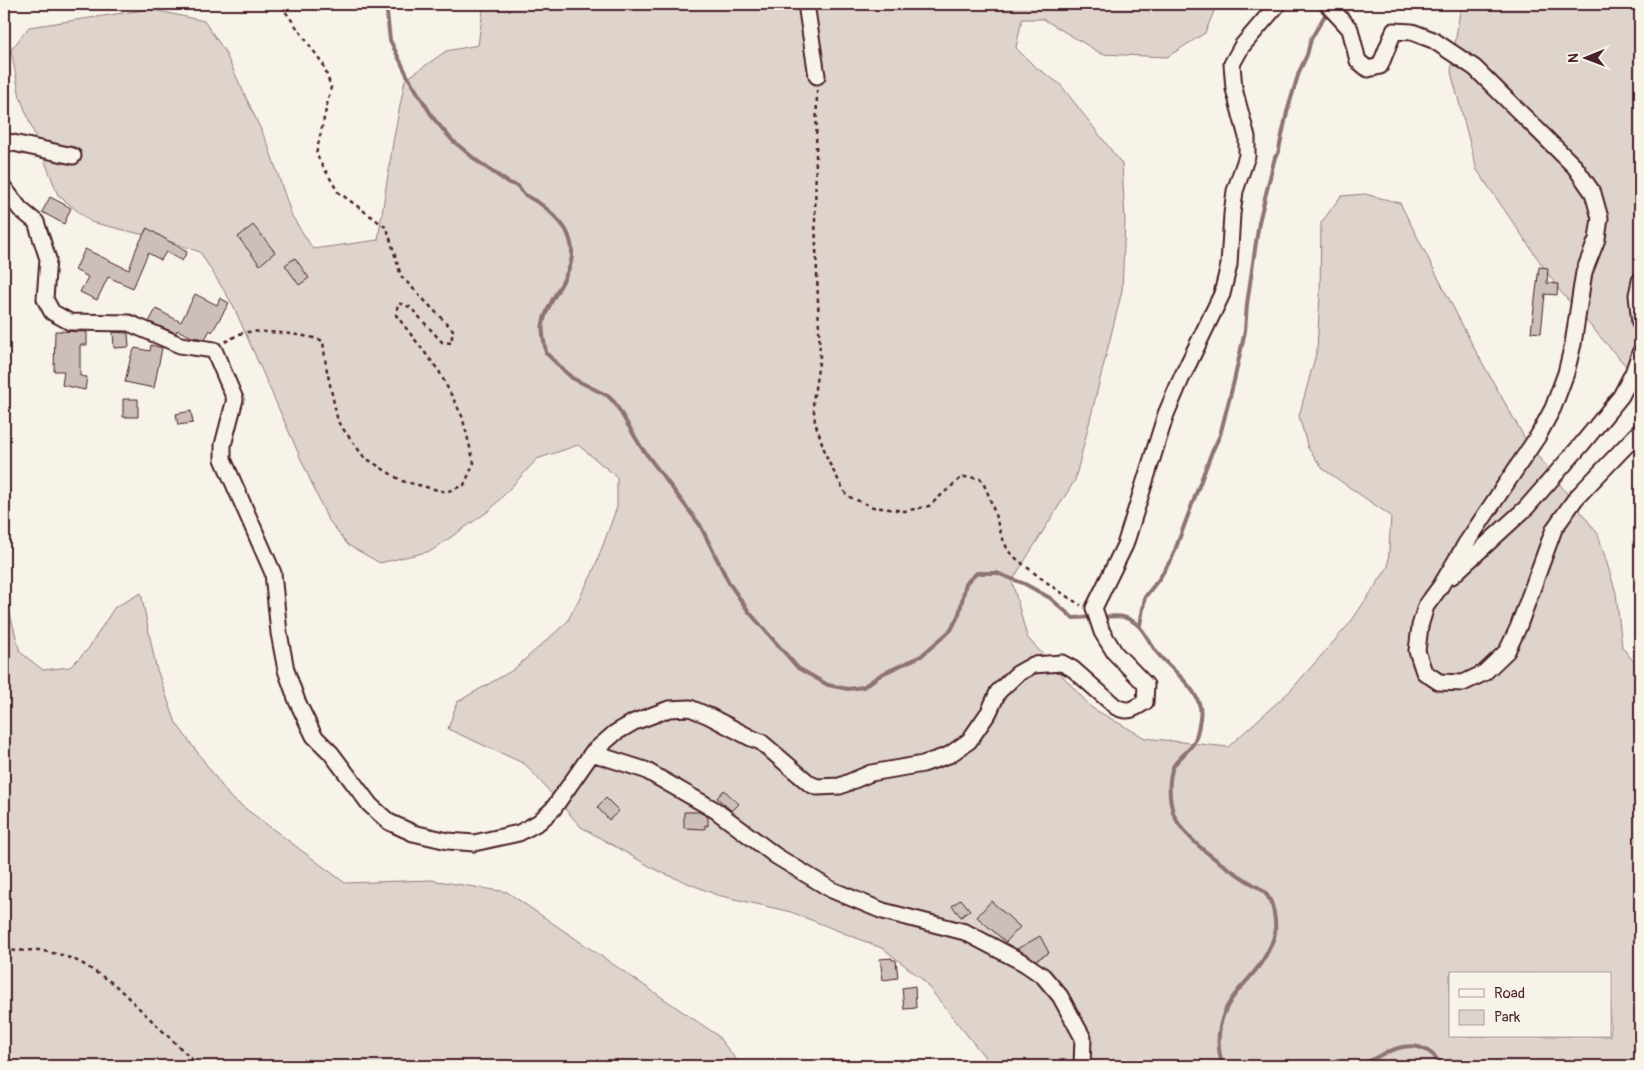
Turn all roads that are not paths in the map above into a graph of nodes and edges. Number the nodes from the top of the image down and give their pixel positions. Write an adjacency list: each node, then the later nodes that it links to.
1 (806, 4): 4 (street)
2 (1278, 4): 13 (street)
3 (1327, 4): 12 (street)
4 (817, 76)
5 (4, 141): 6 (street)
6 (73, 156)
7 (4, 188): 13 (street)
8 (1640, 281): 9 (street)
9 (1640, 322)
10 (1640, 353): 12 (street)
11 (1640, 432): 12 (street)
12 (1440, 587)
13 (592, 752): 14 (street)
14 (1082, 1066)

